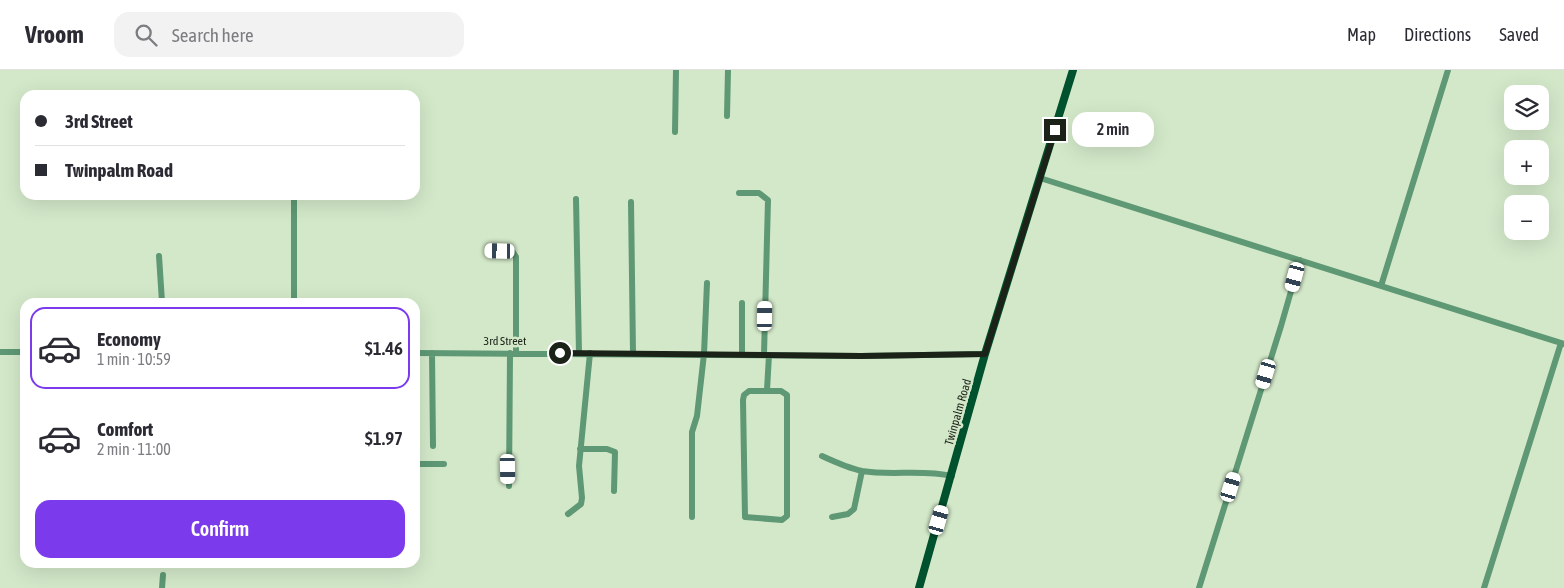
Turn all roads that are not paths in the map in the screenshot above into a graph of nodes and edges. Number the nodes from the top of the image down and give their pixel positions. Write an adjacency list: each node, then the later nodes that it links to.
1 (676, 70): 6 (street)
2 (728, 70): 5 (street)
3 (1073, 70): 7 (main road, Twinpalm Road)
4 (1448, 70): 16 (street)
5 (728, 116)
6 (675, 132)
7 (1040, 178): 14 (street); 30 (main road, Twinpalm Road)
8 (739, 193): 32 (street)
9 (576, 198): 26 (street)
10 (294, 200): 18 (street)
11 (631, 202): 28 (street)
12 (488, 250): 25 (street)
13 (159, 256): 17 (street)
14 (1300, 260): 16 (street); 49 (street)
15 (707, 283): 29 (street)
16 (1382, 286): 20 (street)
17 (162, 298)
18 (294, 298)
19 (742, 302): 31 (street)
20 (1562, 343): 50 (street)
21 (0, 352): 22 (street)
22 (20, 352)
23 (420, 352): 24 (street, 3rd Street)
24 (432, 353): 25 (street, 3rd Street); 34 (street)
25 (513, 353): 26 (street, 3rd Street); 41 (street)
26 (579, 353): 27 (street, 3rd Street)
27 (590, 353): 28 (street, 3rd Street); 35 (street)
28 (633, 353): 29 (street, 3rd Street)
29 (704, 354): 31 (street, 3rd Street); 44 (street)
30 (985, 354): 32 (street, 3rd Street); 40 (main road, Twinpalm Road)
31 (742, 355): 32 (street, 3rd Street)
32 (766, 355): 33 (street)
33 (767, 390): 33 (street)
34 (432, 446)
35 (580, 449): 42 (street); 43 (street)
36 (822, 456): 39 (street)
37 (420, 464): 38 (street)
38 (444, 464)
39 (862, 471): 40 (street); 45 (street)
40 (952, 476): 48 (main road, Twinpalm Road)
41 (509, 486)
42 (614, 491)
43 (568, 514)
44 (692, 517)
45 (832, 517)
46 (162, 576): 47 (street)
47 (162, 588)
48 (919, 588)
49 (1199, 588)
50 (1484, 588)

